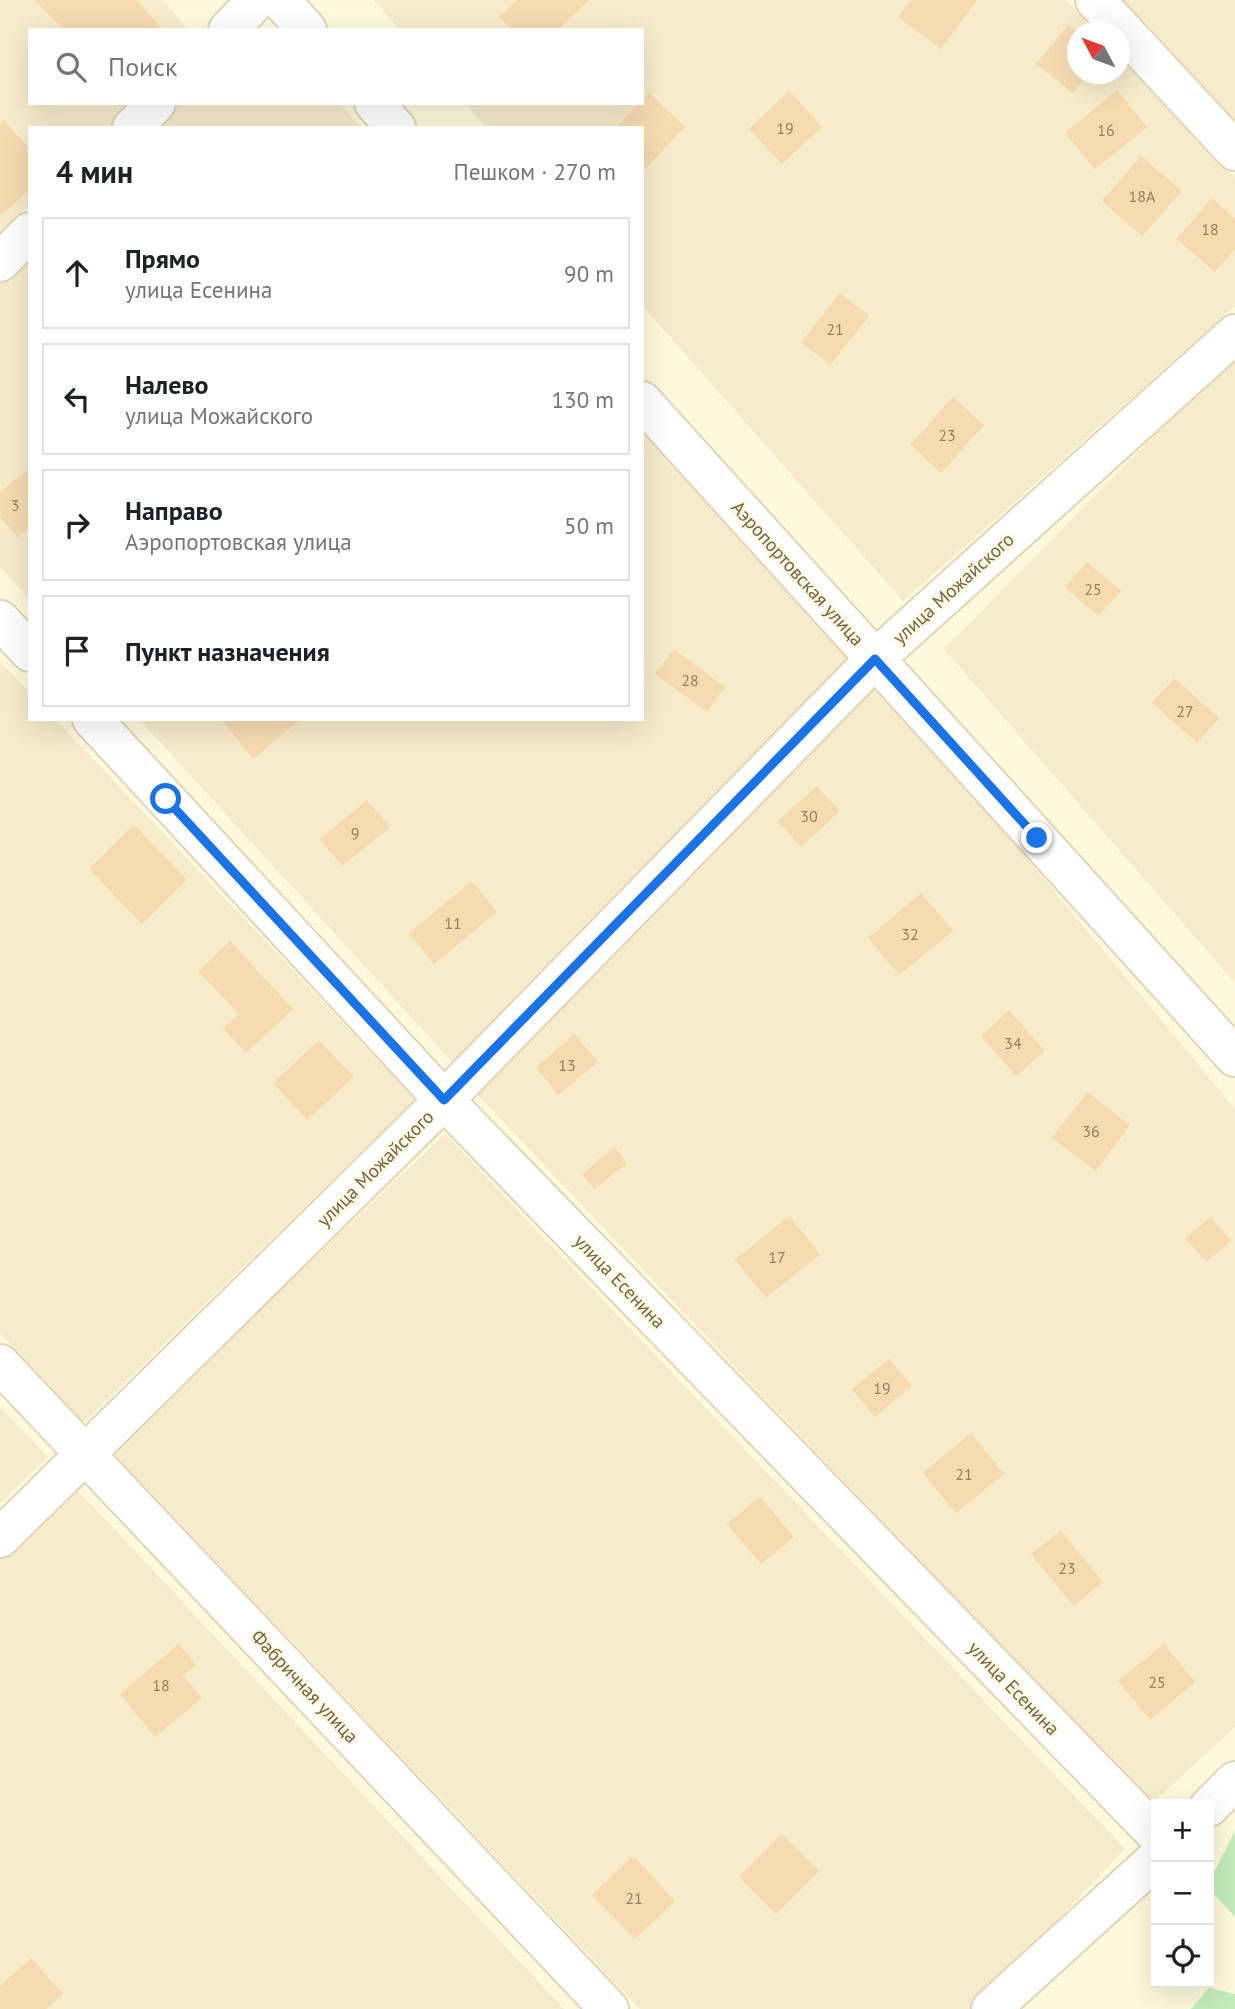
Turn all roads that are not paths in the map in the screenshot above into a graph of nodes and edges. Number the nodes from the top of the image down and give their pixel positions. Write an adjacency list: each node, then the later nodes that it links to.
1 (257, 0): 4 (street)
2 (280, 0): 5 (street)
3 (1095, 0): 10 (street)
4 (230, 28)
5 (305, 28)
6 (154, 105): 8 (street)
7 (376, 105): 9 (street)
8 (134, 126)
9 (394, 126)
10 (1235, 151)
11 (28, 234): 12 (street)
12 (0, 262)
13 (1235, 334): 17 (street, улица Можайского)
14 (644, 403): 17 (street, Аэропортовская улица)
15 (0, 620): 16 (street)
16 (28, 650)
17 (875, 659): 19 (street, Аэропортовская улица); 20 (street, улица Можайского)
18 (94, 721): 20 (street, улица Есенина)
19 (1235, 1057)
20 (444, 1100): 22 (street, улица Можайского); 26 (street, улица Есенина)
21 (0, 1364): 22 (street, Фабричная улица)
22 (86, 1455): 23 (street, улица Можайского); 28 (street, Фабричная улица)
23 (0, 1538)
24 (1235, 1780): 25 (street)
25 (1214, 1802)
26 (1151, 1829)
27 (1153, 1862): 29 (street)
28 (609, 2009)
29 (991, 2009)

